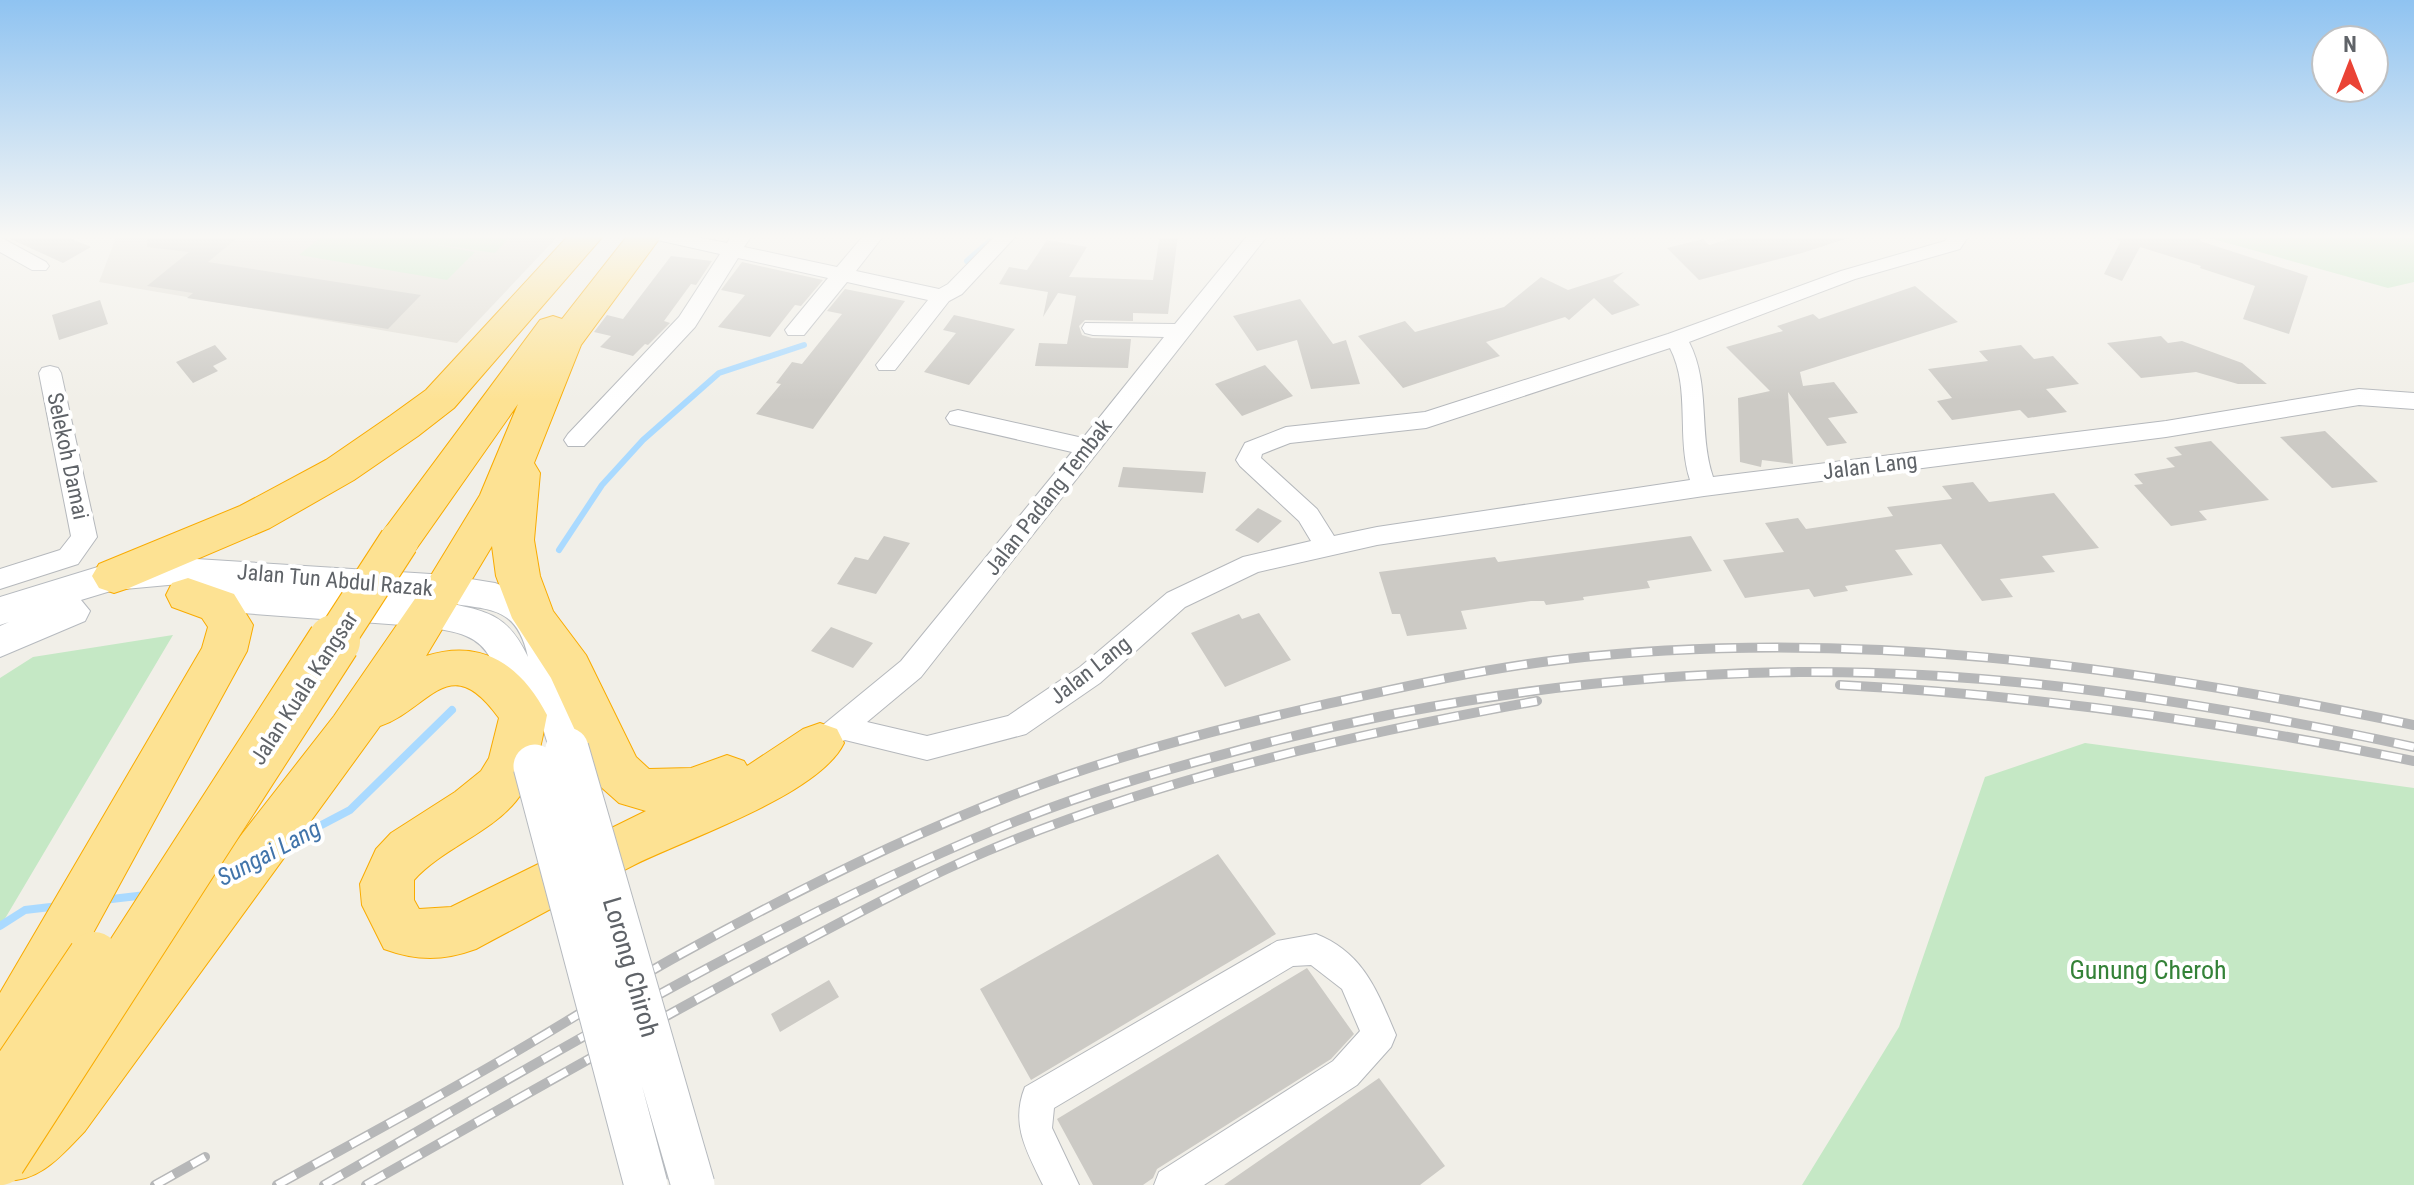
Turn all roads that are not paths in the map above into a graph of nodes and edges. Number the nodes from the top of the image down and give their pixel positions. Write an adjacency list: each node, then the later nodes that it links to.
1 (556, 290): 25 (highway)
2 (565, 290): 37 (highway, Jalan Kuala Kangsar, bridge)
3 (577, 290): 38 (highway, Jalan Kuala Kangsar, bridge)
4 (588, 290): 20 (highway)
5 (707, 290): 21 (street)
6 (829, 290): 13 (street)
7 (918, 290): 11 (street)
8 (953, 290): 11 (street)
9 (1214, 290): 14 (street, Jalan Padang Tembak)
10 (1807, 290): 15 (street)
11 (942, 296): 16 (street)
12 (1093, 328): 14 (street)
13 (796, 330)
14 (1181, 331): 22 (street, Jalan Padang Tembak)
15 (1676, 339): 23 (street); 24 (street)
16 (887, 365)
17 (50, 373): 26 (street, Selekoh Damai)
18 (2414, 401): 23 (street, Jalan Lang)
19 (958, 418): 22 (street)
20 (525, 439): 28 (highway); 30 (highway)
21 (576, 440)
22 (1087, 447): 34 (street, Jalan Padang Tembak)
23 (1704, 487): 24 (street, Jalan Lang)
24 (1328, 547): 34 (street, Jalan Lang)
25 (114, 576): 28 (main road, Jalan Tun Abdul Razak); 29 (main road, Jalan Tun Abdul Razak)
26 (0, 579)
27 (188, 595): 28 (main road); 31 (main road); 36 (highway)
28 (437, 601): 30 (main road, Jalan Tun Abdul Razak); 32 (main road, Jalan Tun Abdul Razak); 33 (highway)
29 (0, 611)
30 (534, 618): 34 (highway); 35 (main road)
31 (0, 642)
32 (523, 715): 33 (highway); 34 (highway); 35 (main road, Jalan Tun Abdul Razak)
33 (351, 730): 39 (highway)
34 (831, 735)
35 (551, 758): 40 (main road, Lorong Chiroh, bridge); 41 (main road, Lorong Chiroh, bridge)
36 (0, 1047)
37 (0, 1098)
38 (0, 1159)
39 (0, 1177)
40 (646, 1185)
41 (693, 1185)
42 (1061, 1185): 43 (street)
43 (1172, 1185)

